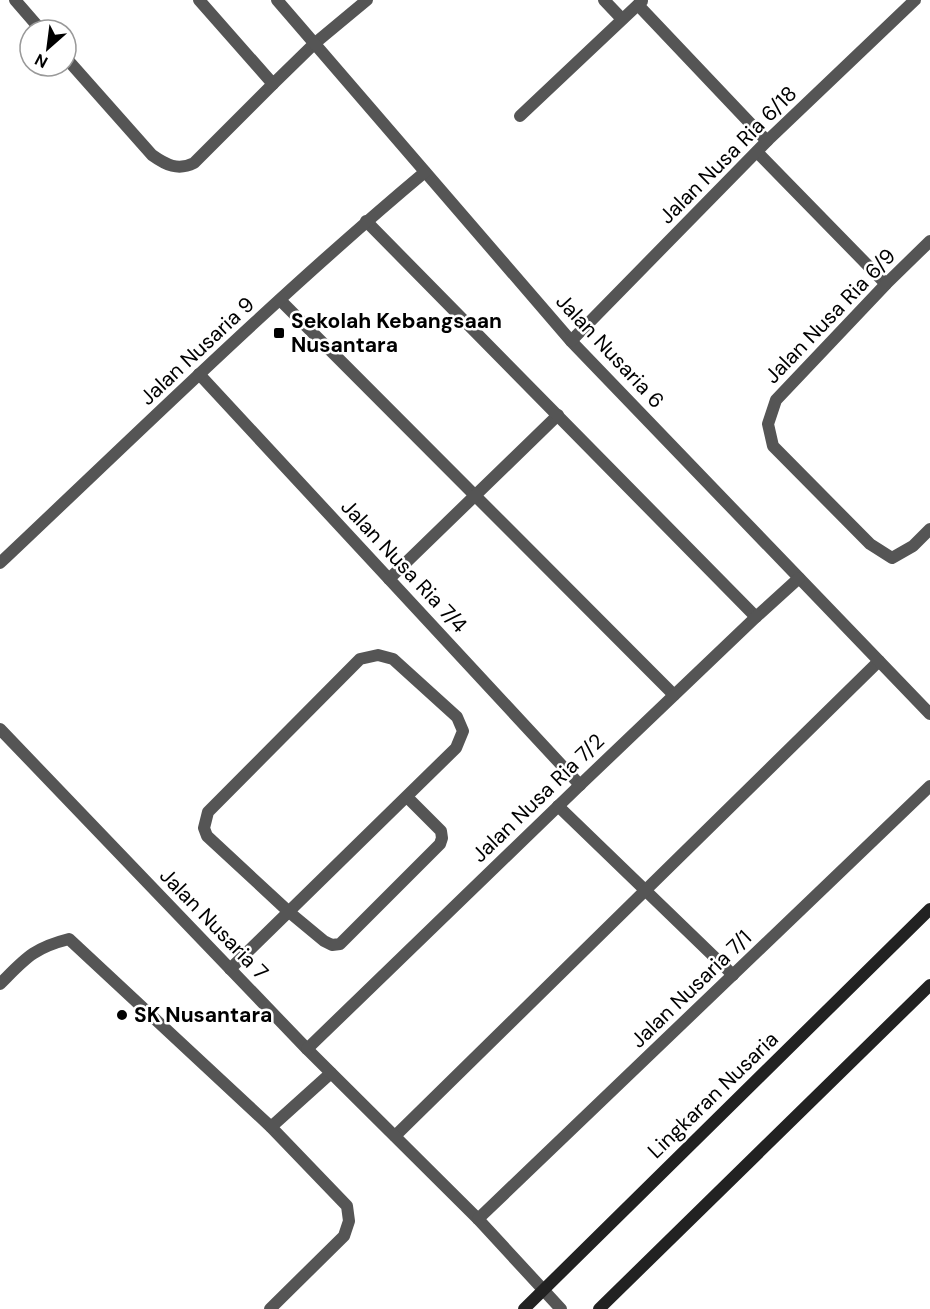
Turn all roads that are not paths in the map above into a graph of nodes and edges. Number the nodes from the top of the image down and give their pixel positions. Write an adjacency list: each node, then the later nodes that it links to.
1 (15, 0): 8 (street)
2 (199, 0): 12 (street)
3 (277, 0): 10 (street, Jalan Nusaria 6)
4 (367, 0): 10 (street)
5 (604, 0): 9 (street)
6 (915, 0): 14 (street, Jalan Nusa Ria 6/18)
7 (640, 2): 9 (street); 14 (street)
8 (31, 18)
9 (622, 19): 13 (street)
10 (314, 44): 12 (street); 16 (street, Jalan Nusaria 6)
11 (78, 72): 12 (street)
12 (273, 84)
13 (520, 116)
14 (767, 141): 15 (street, Jalan Nusa Ria 6/18)
15 (757, 152): 19 (street); 21 (street, Jalan Nusa Ria 6/18)
16 (425, 172): 17 (street, Jalan Nusaria 9); 21 (street, Jalan Nusaria 6)
17 (366, 221): 20 (street, Jalan Nusaria 9); 23 (street)
18 (930, 242): 19 (street, Jalan Nusa Ria 6/9)
19 (886, 285): 25 (street, Jalan Nusa Ria 6/9)
20 (280, 300): 22 (street, Jalan Nusaria 9); 24 (street)
21 (571, 341): 27 (street, Jalan Nusaria 6)
22 (199, 374): 26 (street, Jalan Nusaria 9); 28 (street, Jalan Nusa Ria 7/4)
23 (558, 415): 24 (street); 29 (street)
24 (475, 496): 28 (street); 31 (street)
25 (930, 529)
26 (0, 563)
27 (799, 578): 29 (street, Jalan Nusa Ria 7/2); 30 (street, Jalan Nusaria 6)
28 (389, 579): 34 (street, Jalan Nusa Ria 7/4)
29 (756, 617): 31 (street, Jalan Nusa Ria 7/2)
30 (879, 661): 32 (street, Jalan Nusaria 6); 38 (street)
31 (674, 695): 34 (street, Jalan Nusa Ria 7/2)
32 (930, 714)
33 (0, 729): 41 (street, Jalan Nusaria 7)
34 (580, 785): 37 (street, Jalan Nusa Ria 7/2)
35 (930, 786): 42 (street, Jalan Nusaria 7/1)
36 (407, 797): 40 (street); 40 (street); 40 (street)
37 (558, 806): 38 (street); 45 (street, Jalan Nusa Ria 7/2)
38 (645, 890): 42 (street); 48 (street)
39 (930, 909): 50 (main road, Lingkaran Nusaria)
40 (289, 912): 41 (street)
41 (230, 969): 45 (street, Jalan Nusaria 7)
42 (733, 975): 49 (street, Jalan Nusaria 7/1)
43 (0, 984): 47 (street)
44 (930, 985): 54 (main road)
45 (307, 1049): 46 (street, Jalan Nusaria 7)
46 (330, 1073): 47 (street); 48 (street, Jalan Nusaria 7)
47 (271, 1127): 51 (street)
48 (395, 1136): 49 (street, Jalan Nusaria 7)
49 (478, 1219): 50 (street, Jalan Nusaria 7)
50 (543, 1290): 52 (main road, Lingkaran Nusaria); 53 (street, Jalan Nusaria 7)
51 (270, 1309)
52 (524, 1309)
53 (561, 1309)
54 (599, 1309)

